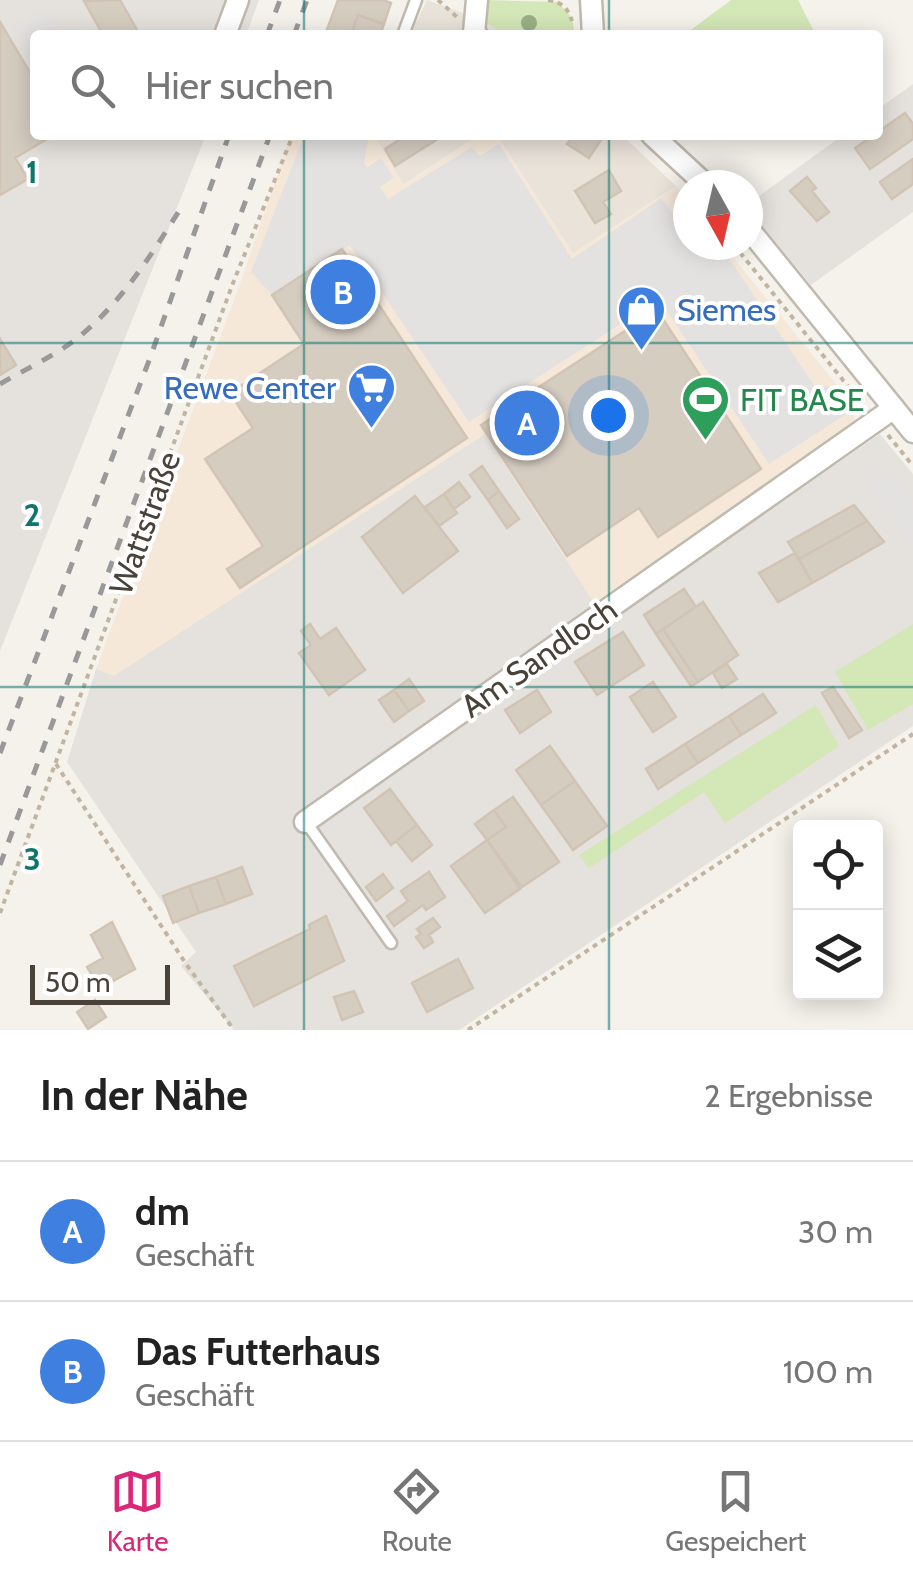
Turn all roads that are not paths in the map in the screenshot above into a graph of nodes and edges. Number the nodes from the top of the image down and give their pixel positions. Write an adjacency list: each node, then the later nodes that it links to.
1 (238, 0): 5 (street)
2 (416, 0): 6 (lane)
3 (477, 0): 7 (street)
4 (591, 0): 8 (street)
5 (227, 30)
6 (404, 30)
7 (474, 30)
8 (593, 30)
9 (657, 140): 10 (street)
10 (690, 170)
11 (763, 248): 12 (street)
12 (885, 414): 13 (street); 14 (street, Am Sandloch)
13 (913, 432)
14 (305, 822): 15 (lane, Am Sandloch)
15 (390, 943)

